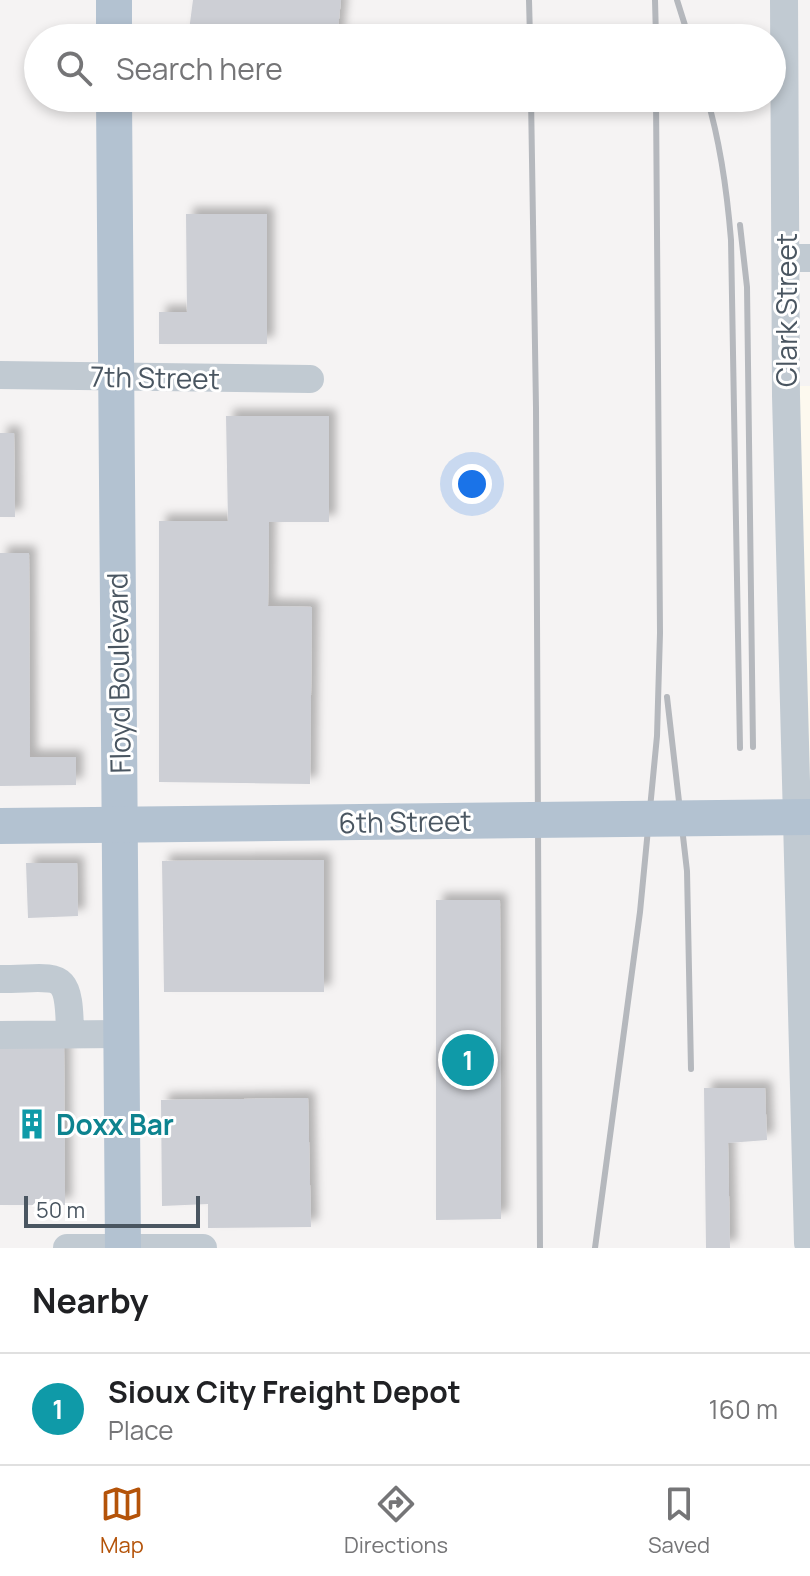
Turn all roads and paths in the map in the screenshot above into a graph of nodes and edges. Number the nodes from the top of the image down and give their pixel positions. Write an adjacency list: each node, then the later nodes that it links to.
1 (114, 0): 3 (main road)
2 (784, 0): 4 (street, Clark Street)
3 (114, 24)
4 (785, 24)
5 (786, 37): 7 (street, Clark Street)
6 (114, 112): 9 (main road, Floyd Boulevard)
7 (798, 258): 11 (street, Clark Street)
8 (0, 375): 9 (street, 7th Street)
9 (115, 376): 10 (street, 7th Street); 16 (main road, Floyd Boulevard)
10 (310, 379)
11 (798, 396): 18 (street, Clark Street)
12 (810, 817): 13 (main road, 6th Street, bridge)
13 (0, 826)
14 (0, 979): 15 (street)
15 (70, 1034): 16 (street); 17 (street)
16 (121, 1034): 20 (main road, Floyd Boulevard)
17 (0, 1035)
18 (808, 1243)
19 (67, 1248): 20 (street)
20 (123, 1248): 21 (street)
21 (203, 1248)

